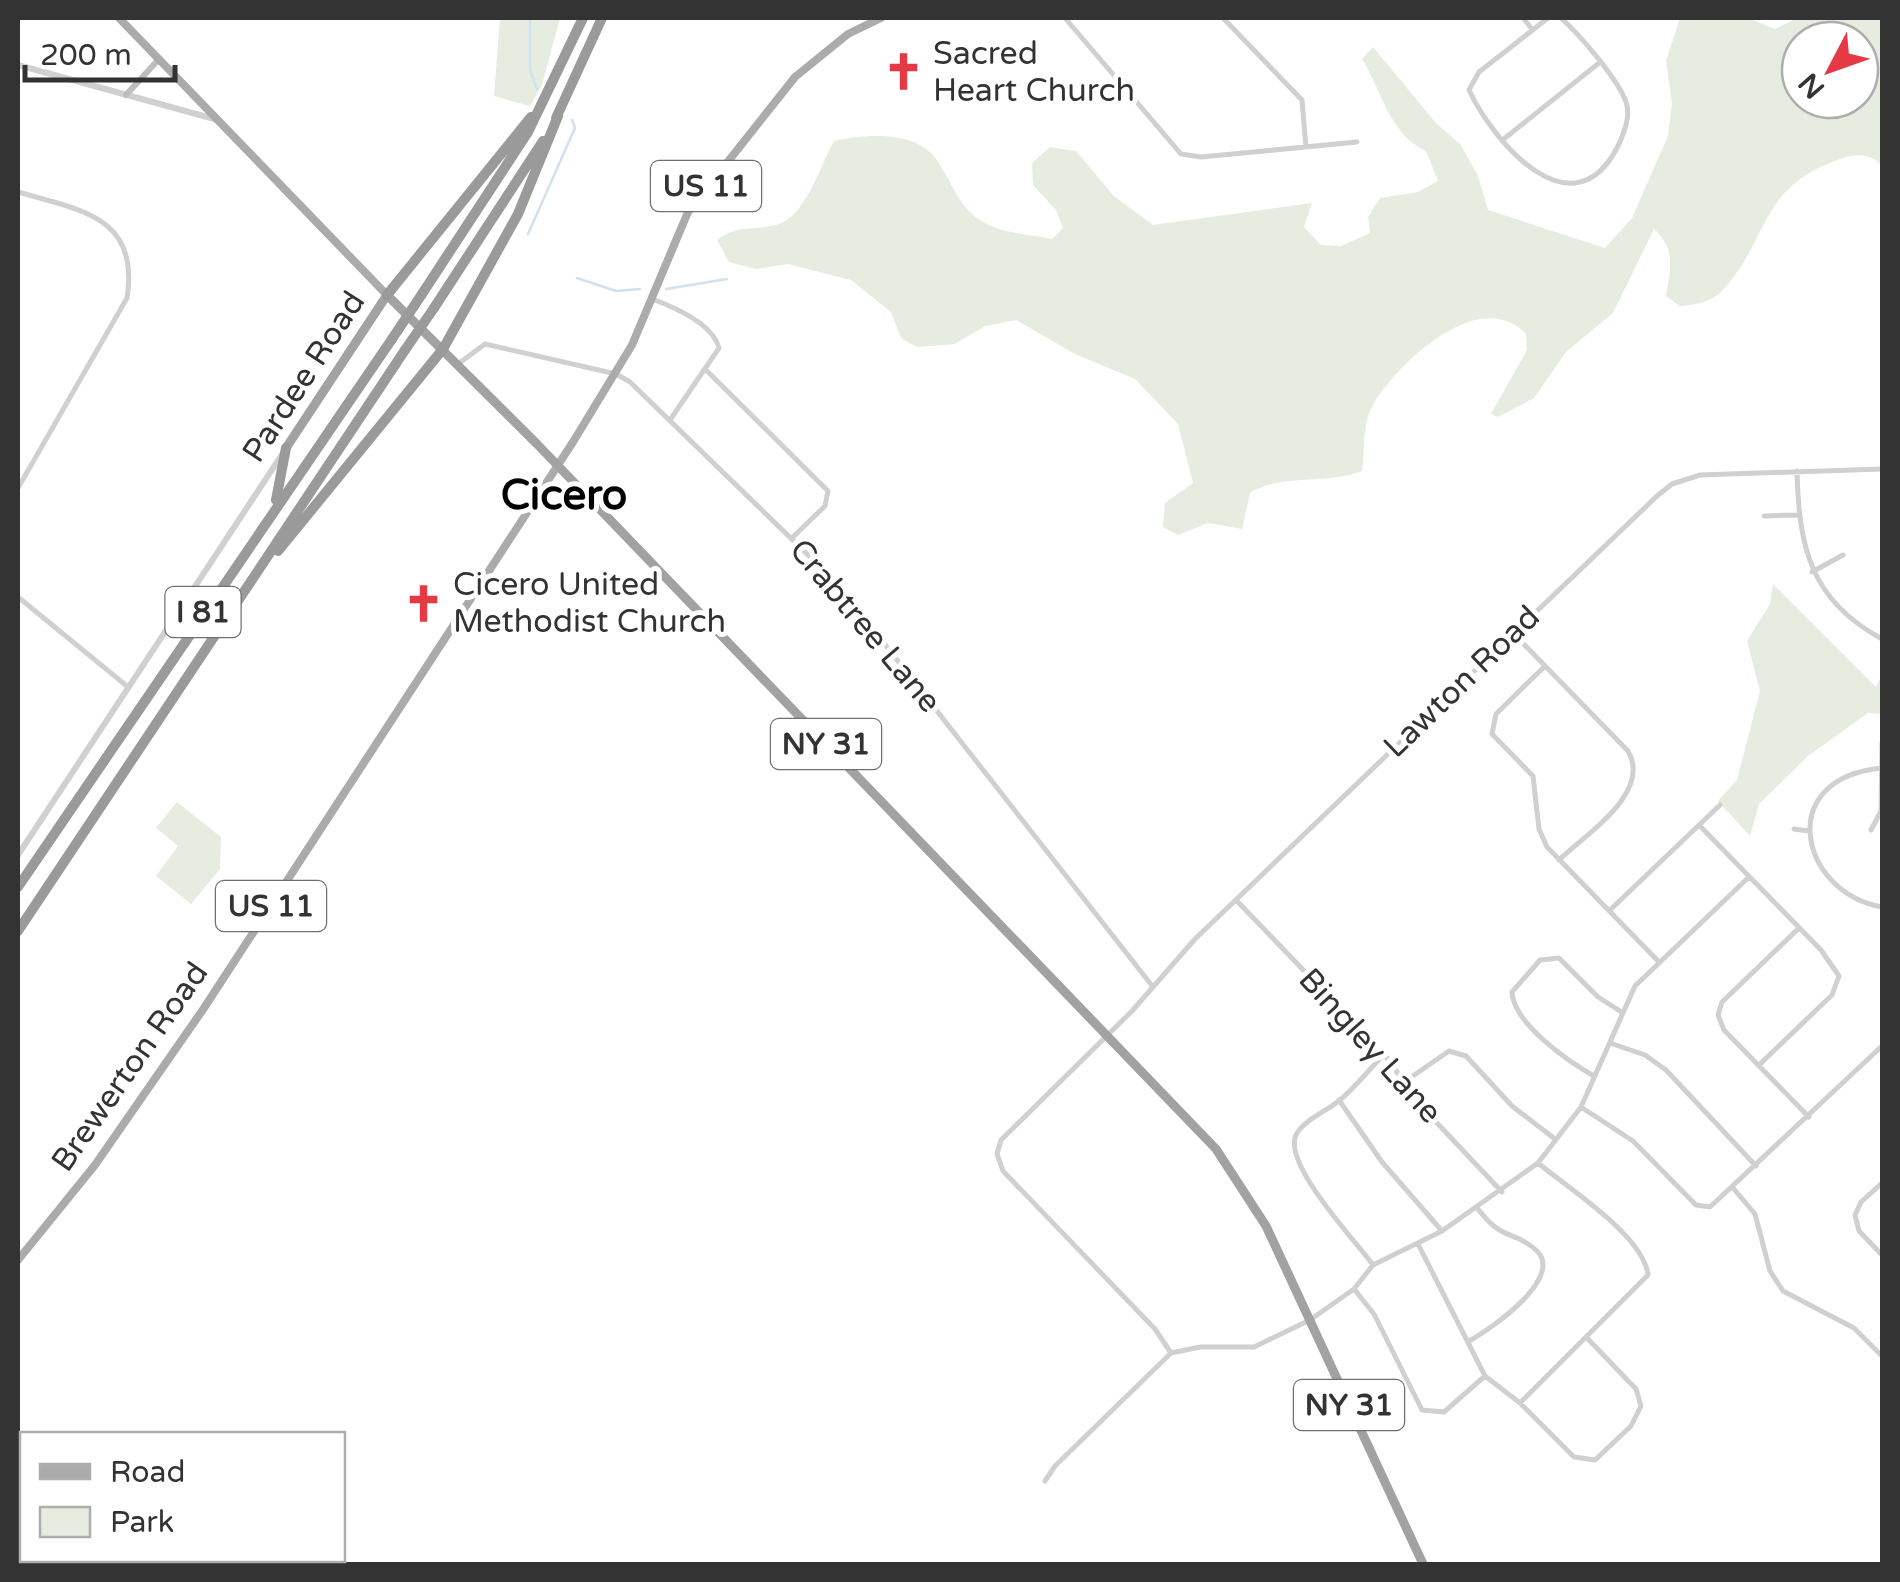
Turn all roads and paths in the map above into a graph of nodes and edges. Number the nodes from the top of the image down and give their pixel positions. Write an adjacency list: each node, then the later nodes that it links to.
1 (119, 18): 11 (main road, NY 31)
2 (583, 18): 14 (highway, I 81)
3 (602, 18): 16 (highway, I 81)
4 (882, 18): 23 (main road, Brewerton Road / US 11)
5 (1065, 18): 20 (street)
6 (1223, 18): 20 (street)
7 (1523, 18): 10 (street)
8 (1548, 18): 10 (street)
9 (1560, 18): 12 (street)
10 (1532, 29): 18 (street)
11 (159, 59): 15 (main road); 17 (main road, NY 31)
12 (1599, 63): 18 (street); 18 (street)
13 (18, 65): 15 (street)
14 (550, 92): 22 (highway); 38 (highway, I 81, bridge)
15 (126, 95): 17 (street)
16 (558, 116): 24 (highway); 42 (highway, I 81, bridge)
17 (218, 120): 22 (main road, NY 31)
18 (1505, 138)
19 (1357, 142): 20 (street)
20 (1306, 146)
21 (18, 192): 35 (street)
22 (388, 296): 24 (highway, NY 31); 29 (highway, Pardee Road)
23 (650, 298): 26 (street); 27 (main road, Brewerton Road / US 11)
24 (443, 349): 25 (highway, NY 31); 42 (highway)
25 (458, 364): 27 (street, Crabtree Lane); 30 (highway, NY 31)
26 (706, 371): 28 (street); 39 (street)
27 (616, 374): 28 (street, Crabtree Lane); 30 (main road, Brewerton Road / US 11)
28 (669, 421): 39 (street, Crabtree Lane)
29 (285, 452): 33 (street, Pardee Road); 34 (highway)
30 (556, 466): 67 (highway, NY 31); 87 (main road, Brewerton Road / US 11)
31 (1882, 469): 32 (street, Lawton Road)
32 (1797, 471): 36 (street); 44 (street, Lawton Road)
33 (266, 483): 34 (highway); 47 (street, Pardee Road)
34 (282, 484): 38 (highway)
35 (18, 488)
36 (1798, 515): 37 (street); 41 (street)
37 (1764, 516)
38 (261, 529): 58 (highway, I 81)
39 (792, 538): 65 (street, Crabtree Lane)
40 (1843, 554): 41 (street)
41 (1812, 572): 45 (street)
42 (254, 578): 63 (highway, I 81)
43 (18, 597): 47 (street)
44 (1513, 632): 46 (street); 59 (street, Lawton Road)
45 (1882, 639)
46 (1545, 666): 56 (street); 56 (street)
47 (128, 687): 55 (street, Pardee Road)
48 (1882, 742): 49 (street)
49 (1882, 768): 53 (street); 54 (street)
50 (1720, 805): 51 (street)
51 (1699, 825): 57 (street); 61 (street)
52 (1794, 829): 54 (street)
53 (1871, 830)
54 (1810, 831): 60 (street)
55 (18, 855)
56 (1560, 860): 61 (street)
57 (1748, 876): 62 (street); 64 (street)
58 (18, 887)
59 (1236, 900): 65 (street, Lawton Road); 70 (street, Bingley Lane)
60 (1882, 906)
61 (1610, 911): 64 (street)
62 (1798, 928): 71 (street); 71 (street)
63 (18, 931)
64 (1659, 962): 66 (street)
65 (1153, 988): 67 (street, Lawton Road)
66 (1620, 1011): 68 (street); 72 (street)
67 (1107, 1034): 90 (highway, NY 31); 93 (street, Lawton Road)
68 (1610, 1043): 72 (street); 79 (street)
69 (1882, 1046): 76 (street)
70 (1384, 1054): 73 (street, Bingley Lane); 74 (street)
71 (1759, 1066): 76 (street)
72 (1594, 1076): 75 (street)
73 (1407, 1080): 77 (street); 82 (street, Bingley Lane)
74 (1340, 1100): 84 (street); 88 (street)
75 (1581, 1107): 77 (street); 81 (street)
76 (1809, 1117): 79 (street)
77 (1556, 1140): 78 (street)
78 (1538, 1163): 82 (street); 91 (street)
79 (1756, 1166): 81 (street)
80 (1882, 1183): 86 (street)
81 (1734, 1188): 94 (street)
82 (1502, 1192): 83 (street)
83 (1478, 1208): 84 (street); 92 (street)
84 (1442, 1231): 85 (street)
85 (1418, 1244): 88 (street); 92 (street)
86 (1882, 1256)
87 (18, 1260)
88 (1373, 1265): 89 (street)
89 (1354, 1289): 90 (street); 95 (street)
90 (1310, 1320): 93 (street); 98 (highway, NY 31)
91 (1588, 1340): 96 (street); 96 (street)
92 (1469, 1341): 95 (street)
93 (1171, 1354): 97 (street)
94 (1882, 1356)
95 (1485, 1376): 96 (street)
96 (1520, 1403)
97 (1046, 1481)
98 (1424, 1564)

